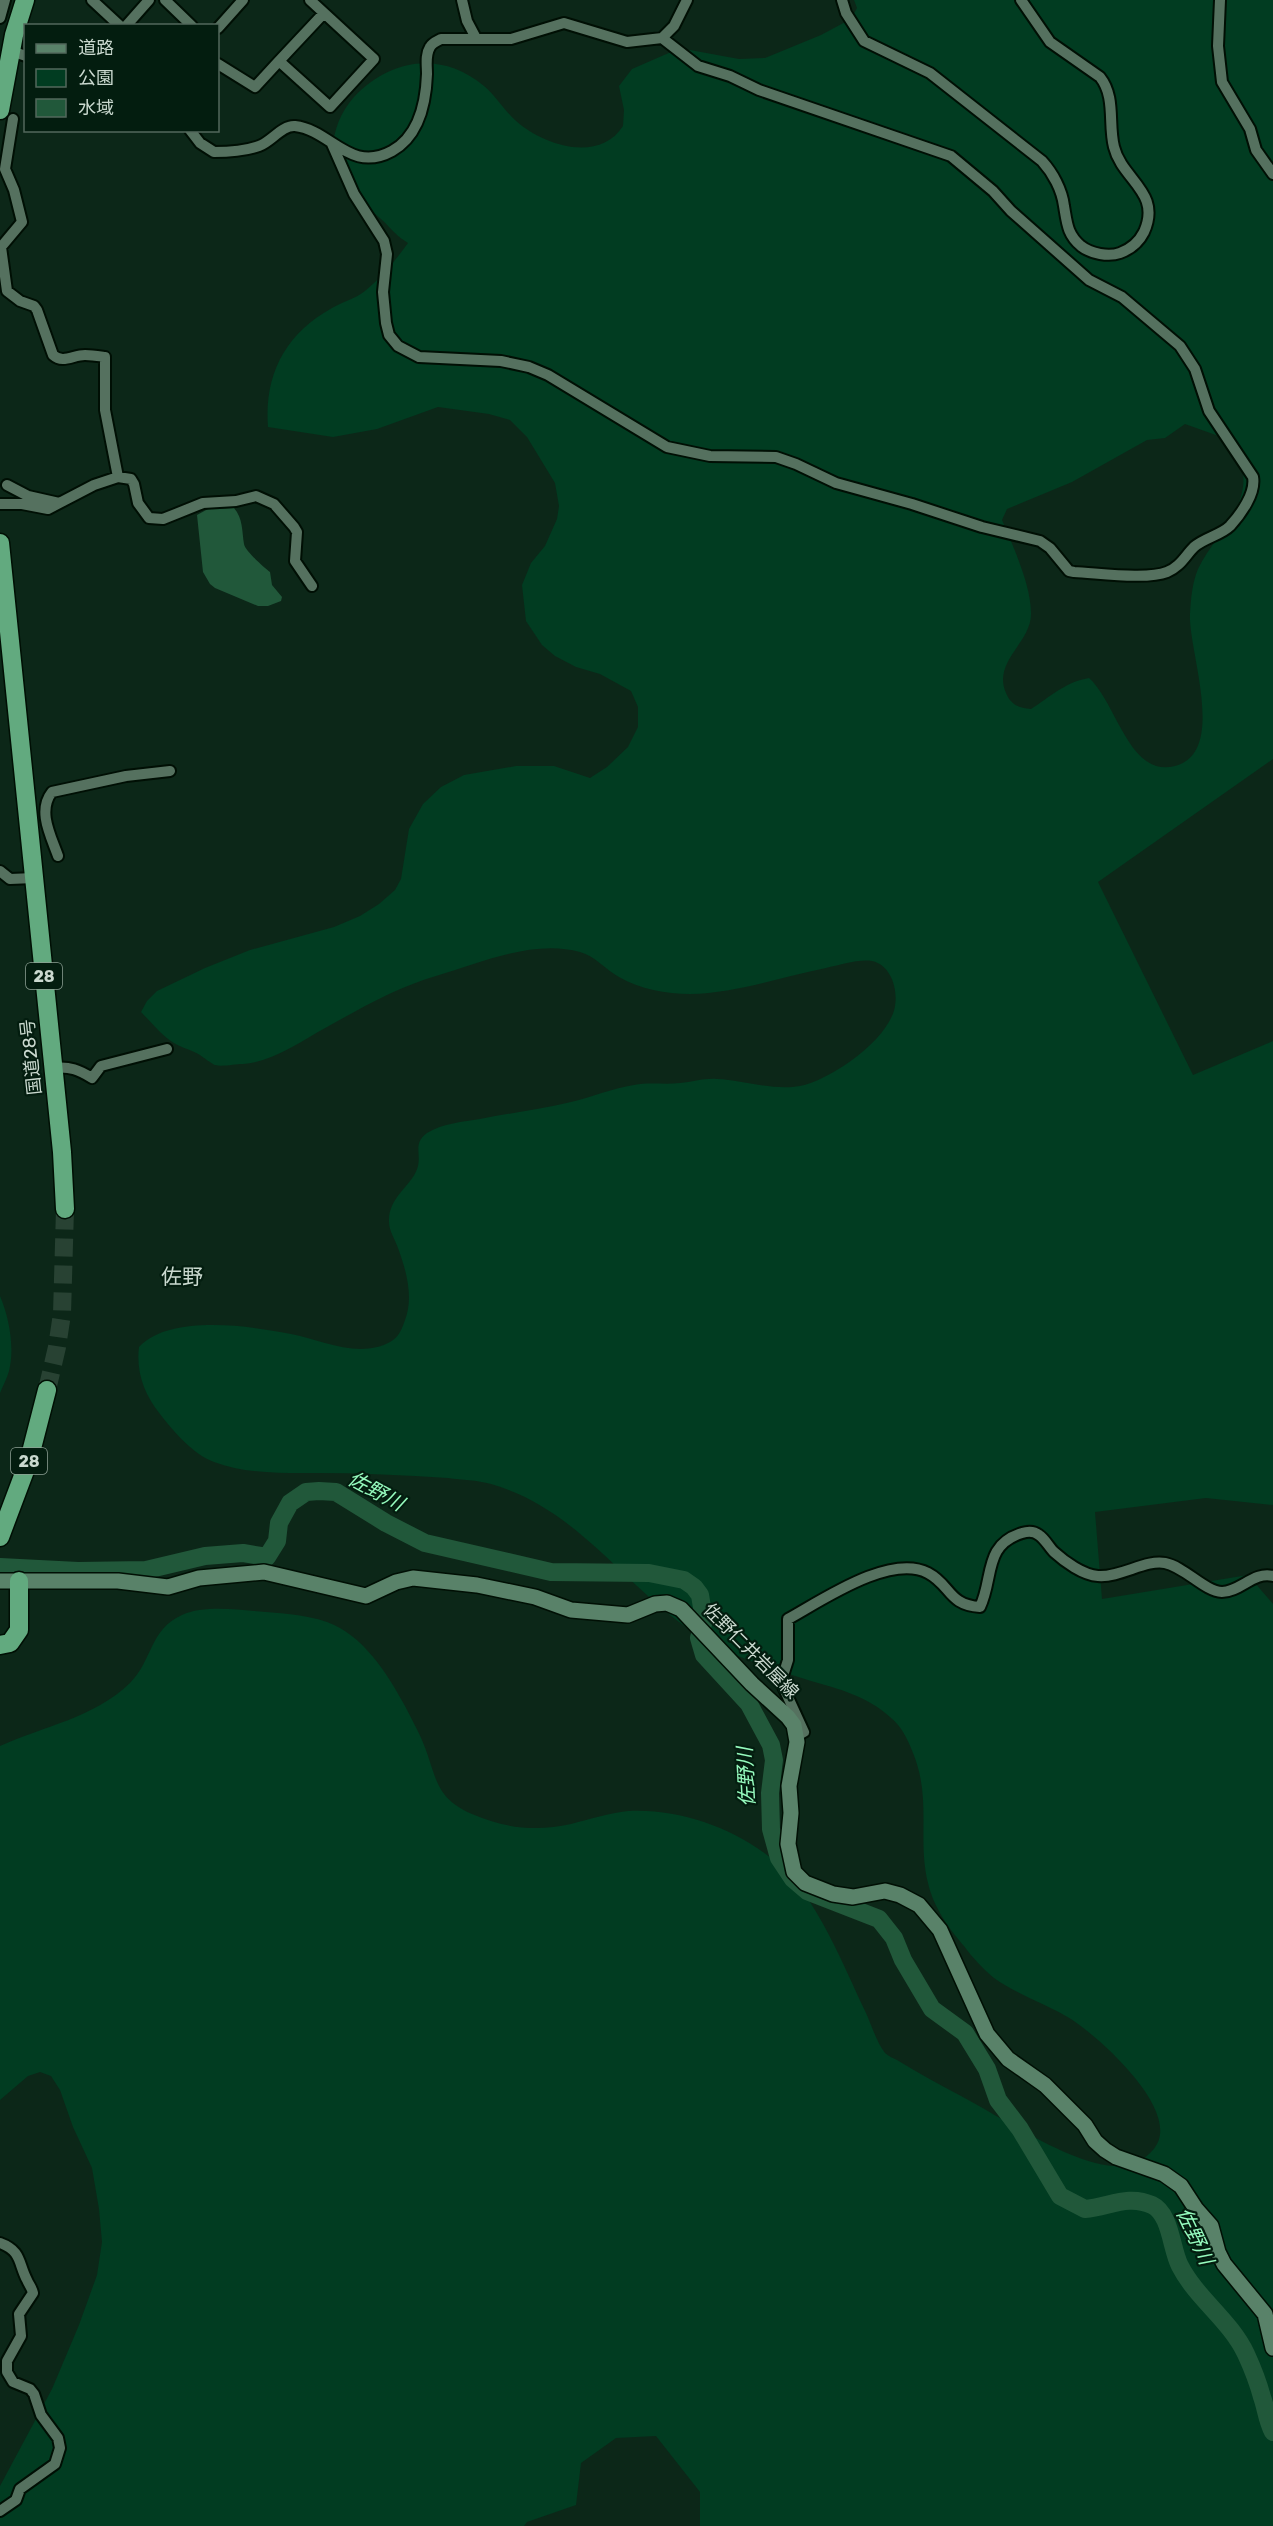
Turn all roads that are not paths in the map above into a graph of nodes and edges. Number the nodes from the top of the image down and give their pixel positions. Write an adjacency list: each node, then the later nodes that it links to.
1 (5, 0): 14 (street)
2 (25, 0): 21 (highway)
3 (92, 0): 15 (street)
4 (149, 0): 16 (street)
5 (165, 0): 17 (street)
6 (243, 0): 18 (street)
7 (310, 0): 13 (street)
8 (462, 0): 19 (street)
9 (687, 0): 20 (street)
10 (842, 0): 11 (street)
11 (1021, 0)
12 (1220, 0): 27 (street)
13 (324, 13): 22 (street); 22 (street)
14 (0, 18)
15 (118, 24)
16 (128, 24)
17 (190, 24)
18 (219, 27)
19 (476, 38): 20 (street); 26 (street)
20 (662, 38): 26 (street)
21 (12, 53): 24 (highway)
22 (279, 61): 23 (street)
23 (219, 65)
24 (7, 114): 28 (street)
25 (192, 132): 26 (street)
26 (332, 144)
27 (1273, 174)
28 (118, 477): 30 (street); 33 (street)
29 (7, 485): 30 (street)
30 (60, 503): 31 (street)
31 (0, 504)
32 (0, 543): 37 (highway, 国道28号 / 28)
33 (312, 586)
34 (170, 771): 35 (street)
35 (58, 856)
36 (0, 871): 37 (street)
37 (34, 878): 39 (highway, 国道28号 / 28)
38 (167, 1049): 39 (street)
39 (53, 1068): 40 (highway, 国道28号 / 28)
40 (65, 1209)
41 (47, 1390): 42 (highway, 28)
42 (2, 1533)
43 (1273, 1576): 47 (street)
44 (0, 1581): 45 (main road, 佐野仁井岩屋線)
45 (19, 1581): 46 (highway); 47 (main road, 佐野仁井岩屋線)
46 (0, 1645)
47 (797, 1736): 49 (main road)
48 (0, 2242): 50 (street)
49 (1273, 2348)
50 (0, 2511)

